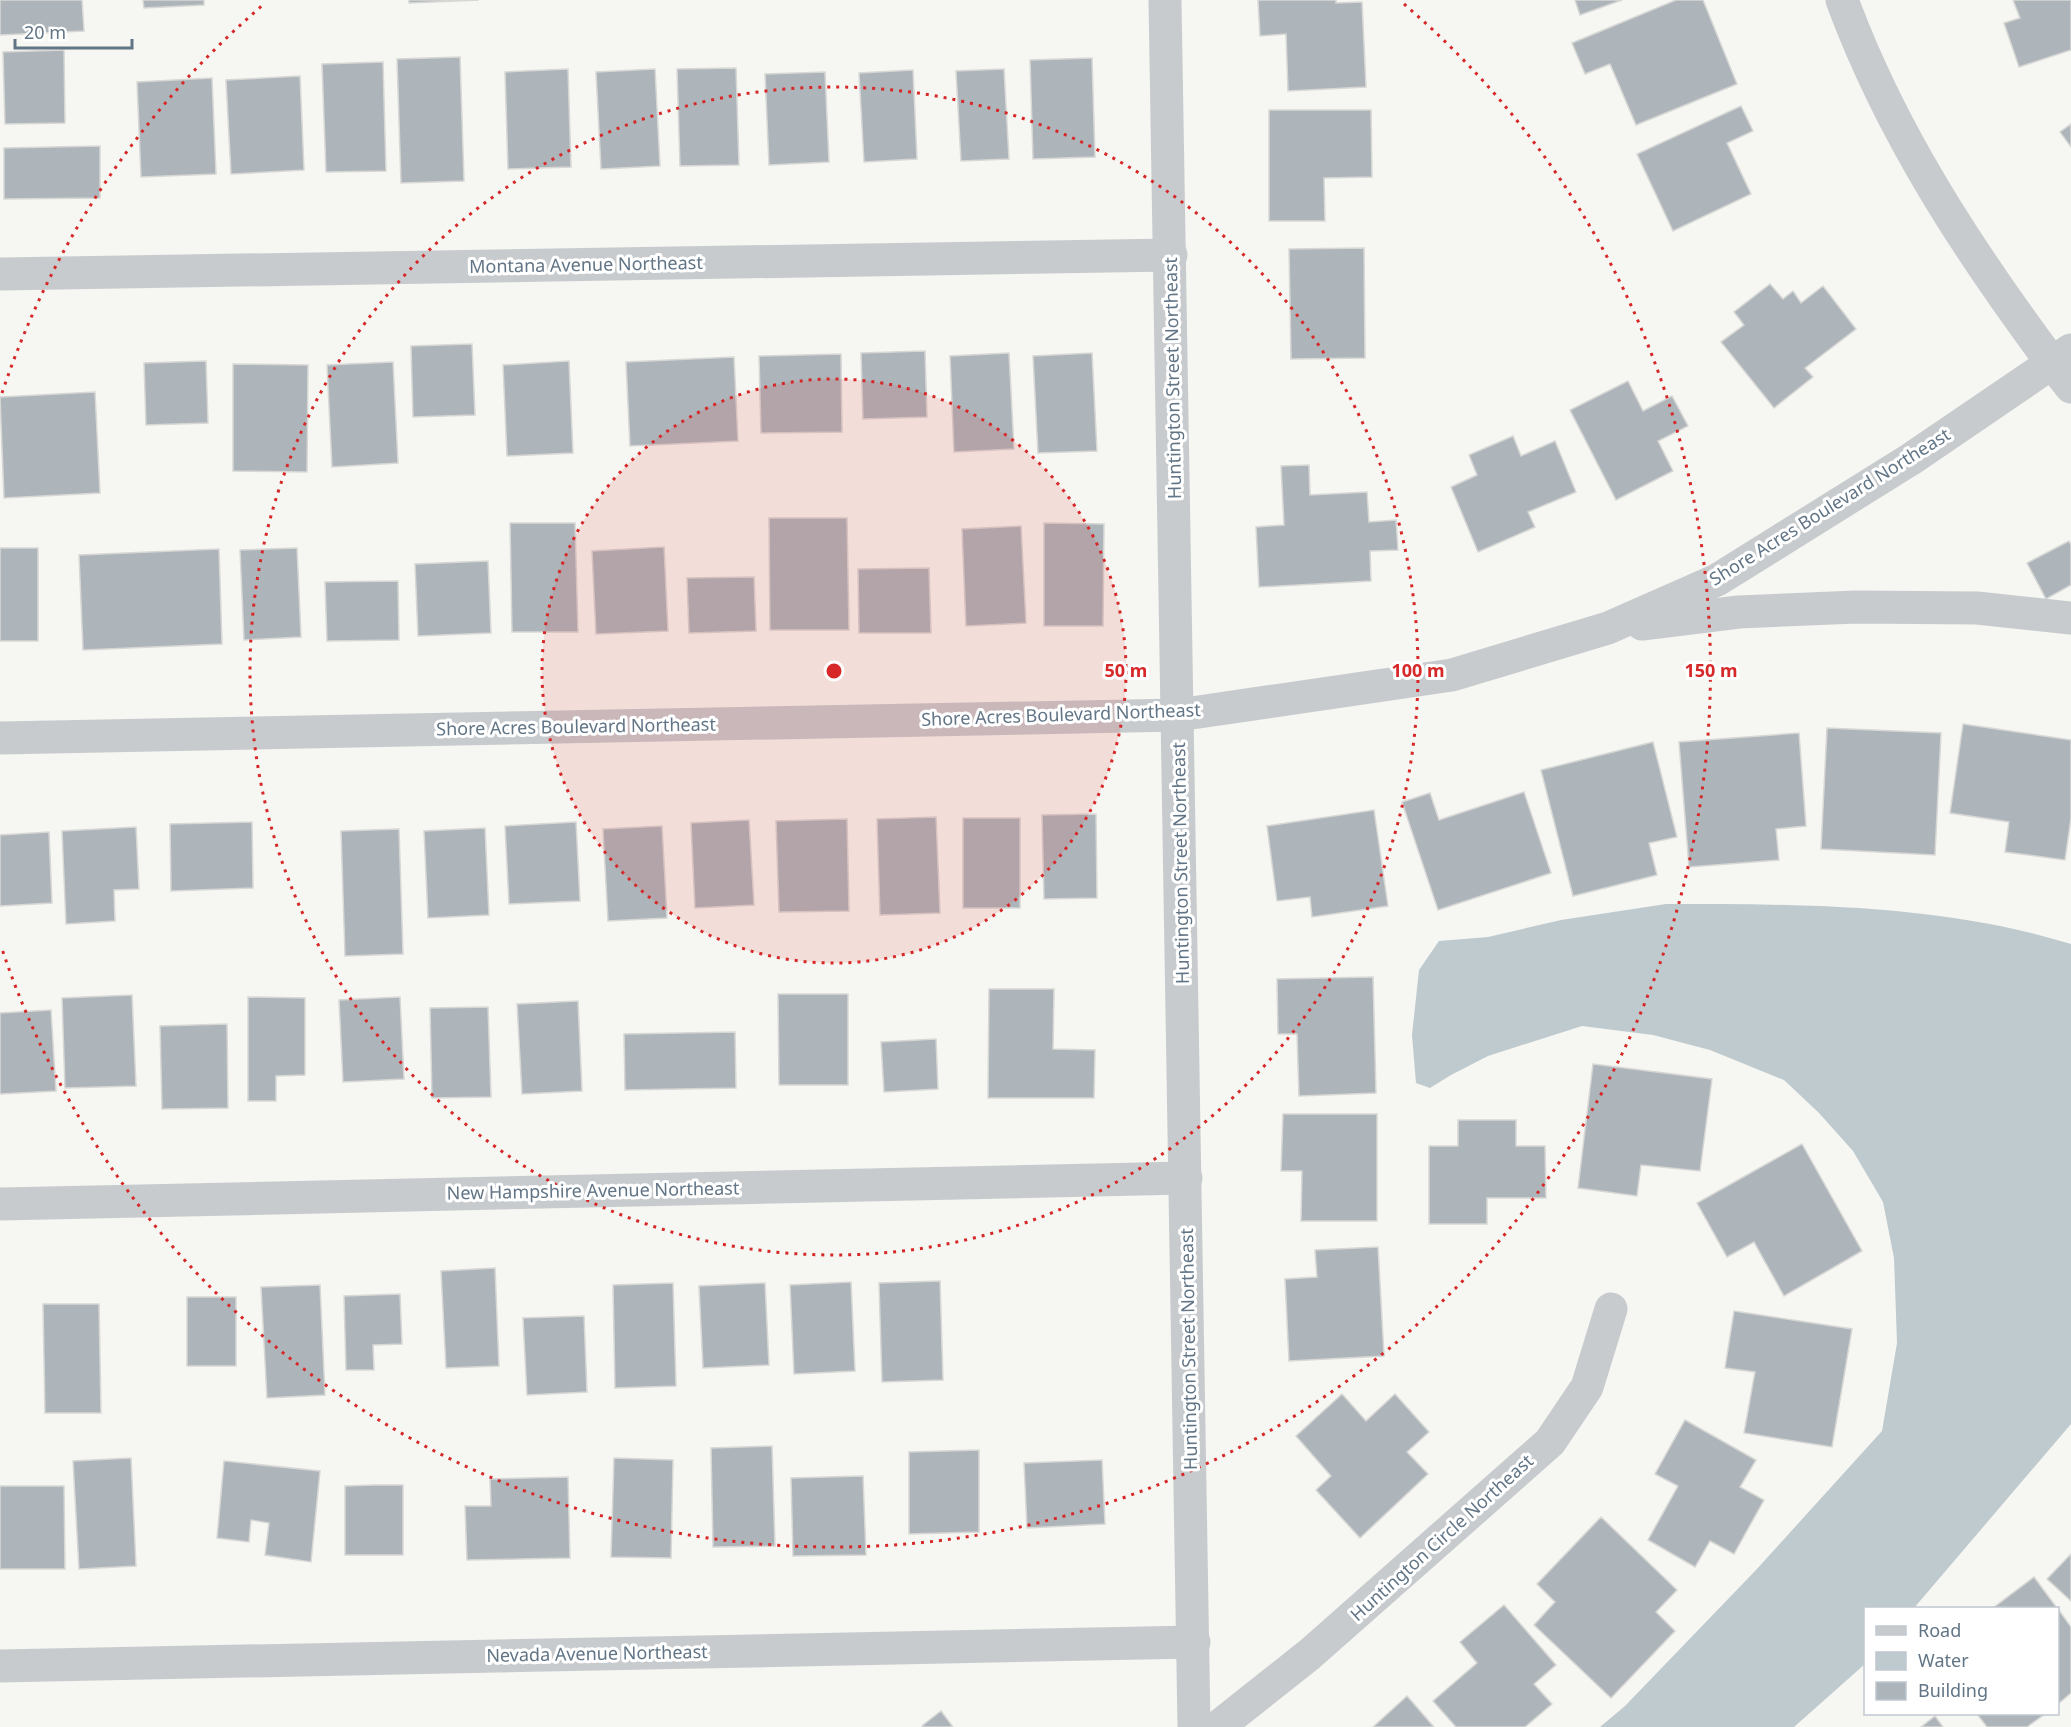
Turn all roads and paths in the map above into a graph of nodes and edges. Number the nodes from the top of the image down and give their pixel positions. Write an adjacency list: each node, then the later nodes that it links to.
1 (1166, 0): 3 (street, Huntington Street Northeast)
2 (1842, 0): 5 (street)
3 (1171, 255): 4 (street, Montana Avenue Northeast); 8 (street, Huntington Street Northeast)
4 (0, 274)
5 (2065, 367): 7 (street, Shore Acres Boulevard Northeast)
6 (2071, 618): 7 (street)
7 (1608, 628): 8 (street, Shore Acres Boulevard Northeast)
8 (1178, 715): 9 (street, Shore Acres Boulevard Northeast); 10 (street, Huntington Street Northeast)
9 (0, 738)
10 (1186, 1178): 11 (street, New Hampshire Avenue Northeast); 13 (street, Huntington Street Northeast)
11 (0, 1204)
12 (1611, 1309): 16 (street, Huntington Circle Northeast)
13 (1194, 1642): 14 (street, Nevada Avenue Northeast); 15 (street, Huntington Street Northeast)
14 (0, 1666)
15 (1194, 1727)
16 (1218, 1727)

